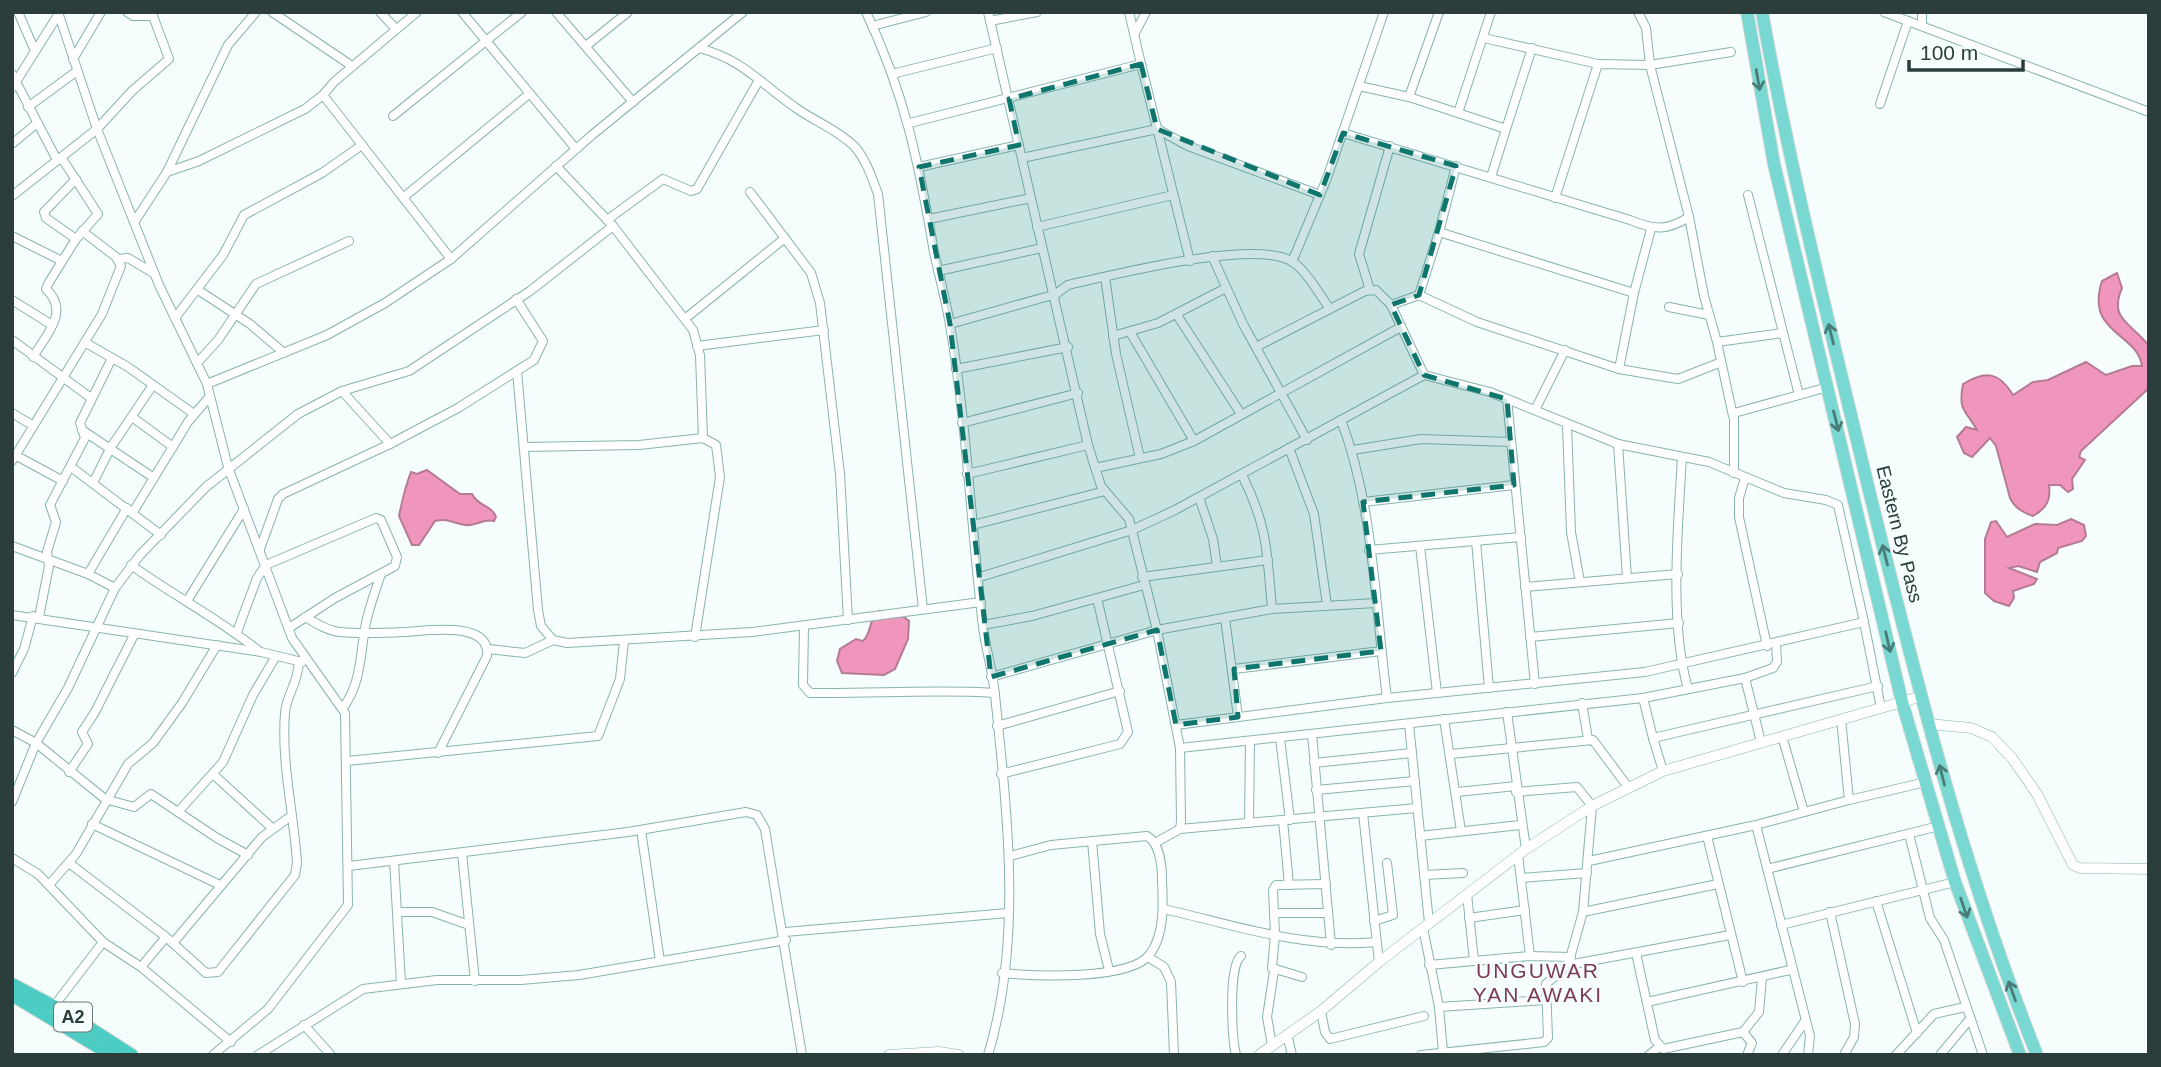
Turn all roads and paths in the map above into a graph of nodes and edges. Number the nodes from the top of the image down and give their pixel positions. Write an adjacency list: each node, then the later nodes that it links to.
1 (18, 12): 40 (street)
2 (101, 12): 42 (street)
3 (127, 12): 27 (street)
4 (256, 12): 78 (street)
5 (272, 12): 46 (street)
6 (380, 12): 32 (street)
7 (417, 12): 32 (street)
8 (462, 12): 35 (street)
9 (522, 12): 35 (street)
10 (556, 12): 36 (street)
11 (628, 12): 36 (street)
12 (743, 12): 37 (street)
13 (866, 12): 30 (street)
14 (926, 12): 30 (street)
15 (1037, 12): 28 (street)
16 (1129, 12): 33 (street)
17 (1146, 12): 33 (street)
18 (1384, 12): 51 (street)
19 (1439, 12): 54 (street)
20 (1491, 12): 34 (street)
21 (1638, 12): 45 (street)
22 (1747, 12): 153 (main road, Eastern By Pass, one-way to 153)
23 (1762, 12): 273 (main road, Eastern By Pass, one-way to 23)
24 (1884, 12): 29 (street)
25 (1922, 12): 31 (street)
26 (58, 14): 40 (street); 42 (street)
27 (155, 14): 64 (street)
28 (989, 17): 38 (street)
29 (1908, 21): 31 (street); 57 (street)
30 (873, 26): 48 (street)
31 (1922, 26): 59 (street)
32 (396, 29): 46 (street)
33 (1135, 33): 43 (street)
34 (1484, 38): 39 (street); 60 (street)
35 (486, 42): 52 (street); 61 (street)
36 (586, 46): 56 (street)
37 (699, 48): 49 (street); 56 (street)
38 (997, 48): 48 (street); 55 (street)
39 (1532, 48): 44 (street); 66 (street)
40 (35, 51): 50 (street)
41 (1731, 52): 45 (street)
42 (73, 59): 47 (street)
43 (1142, 64): 55 (street); 65 (street)
44 (1598, 64): 45 (street); 88 (street)
45 (1650, 65): 89 (street)
46 (352, 66): 53 (street)
47 (77, 71): 58 (street); 64 (street)
48 (892, 74): 62 (street)
49 (759, 80): 92 (street); 232 (street)
50 (14, 81): 58 (street)
51 (1359, 86): 54 (street); 67 (street)
52 (529, 94): 72 (street); 86 (street)
53 (323, 95): 69 (street); 78 (street)
54 (1409, 97): 60 (street)
55 (1009, 99): 62 (street); 70 (street)
56 (633, 102): 72 (street)
57 (1880, 104)
58 (28, 107): 63 (street)
59 (2149, 112)
60 (1458, 113): 66 (street)
61 (393, 116)
62 (910, 123): 77 (street)
63 (36, 124): 68 (street); 74 (street)
64 (97, 129): 74 (street); 91 (street)
65 (1157, 129): 73 (street); 82 (street); 83 (street)
66 (1506, 129): 79 (street)
67 (1343, 133): 71 (street); 83 (street)
68 (12, 144)
69 (362, 145): 86 (street); 112 (street)
70 (1019, 145): 73 (street); 77 (street)
71 (1390, 146): 76 (street); 113 (street)
72 (576, 149): 75 (street)
73 (1022, 158): 87 (street)
74 (59, 159): 80 (street); 85 (street)
75 (556, 166): 92 (street); 104 (street)
76 (1456, 166): 79 (street); 96 (street)
77 (919, 167): 90 (street)
78 (167, 172): 91 (street)
79 (1491, 177): 88 (street)
80 (76, 179): 95 (street); 99 (street)
81 (750, 192): 98 (street)
82 (1173, 195): 93 (street); 106 (street)
83 (1320, 195): 107 (street)
84 (1748, 195): 132 (street)
85 (12, 196)
86 (404, 197): 104 (street)
87 (1031, 198): 90 (street); 93 (street)
88 (1555, 198): 94 (street)
89 (1689, 217): 94 (street); 123 (street)
90 (929, 219): 108 (street)
91 (135, 221): 109 (street)
92 (610, 223): 117 (street); 126 (street)
93 (1037, 228): 101 (street)
94 (1651, 229): 114 (street)
95 (82, 232): 99 (street); 103 (street)
96 (1439, 232): 114 (street); 116 (street)
97 (12, 236): 105 (street)
98 (785, 238): 126 (street); 130 (street)
99 (76, 239): 105 (street)
100 (349, 241): 124 (street)
101 (1042, 248): 108 (street); 115 (street)
102 (1212, 256): 106 (street); 107 (street); 111 (street)
103 (118, 259): 109 (street); 136 (street)
104 (451, 259): 141 (street)
105 (62, 261): 128 (street)
106 (1190, 261): 110 (street)
107 (1292, 262): 121 (street)
108 (938, 271): 127 (street)
109 (155, 274): 125 (street)
110 (1105, 277): 115 (street); 133 (street)
111 (1226, 288): 122 (street); 139 (street)
112 (198, 290): 124 (street); 125 (street)
113 (1370, 290): 119 (street); 121 (street)
114 (1634, 293): 147 (street)
115 (1056, 294): 127 (street); 138 (street)
116 (1419, 295): 119 (street); 140 (street)
117 (516, 299): 148 (street); 154 (street)
118 (12, 300): 128 (street)
119 (1391, 304): 129 (street)
120 (1669, 306): 123 (street)
121 (1330, 309): 139 (street)
122 (1177, 315): 131 (street); 164 (street)
123 (1709, 315): 135 (street)
124 (234, 316): 141 (street); 144 (street)
125 (175, 318): 144 (street)
126 (686, 318): 137 (street)
127 (950, 324): 146 (street)
128 (52, 325): 142 (street)
129 (1401, 327): 149 (street); 155 (street)
130 (824, 330): 137 (street); 237 (street)
131 (1130, 332): 133 (street); 173 (street)
132 (1783, 333): 135 (street); 157 (street)
133 (1113, 336): 186 (street)
134 (12, 340): 142 (street)
135 (1717, 342): 145 (street)
136 (86, 343): 143 (street); 150 (street)
137 (697, 346): 172 (street)
138 (1068, 347): 146 (street); 156 (street)
139 (1256, 347): 155 (street)
140 (1565, 350): 147 (street); 161 (street)
141 (284, 353): 151 (street)
142 (33, 357): 150 (street)
143 (112, 358): 152 (street); 159 (street)
144 (197, 363): 151 (street)
145 (1719, 363): 147 (street); 165 (street)
146 (956, 369): 168 (street)
147 (1619, 369)
148 (517, 371): 176 (street); 181 (street)
149 (1424, 375): 160 (street); 167 (street)
150 (64, 379): 159 (street); 169 (street)
151 (206, 384): 158 (street)
152 (153, 385): 163 (street); 166 (street)
153 (1828, 387): 157 (street); 276 (main road, Eastern By Pass, one-way to 276)
154 (342, 391): 176 (street); 188 (street)
155 (1281, 391): 164 (street); 174 (street)
156 (1078, 393): 168 (street); 178 (street)
157 (1799, 395): 165 (street)
158 (210, 396): 163 (street); 188 (street)
159 (91, 398): 171 (street)
160 (1507, 399): 161 (street); 175 (street)
161 (1535, 410): 170 (street)
162 (12, 413): 169 (street)
163 (194, 414): 180 (street)
164 (1241, 414): 173 (street)
165 (1733, 416): 190 (street)
166 (132, 417): 179 (street); 180 (street)
167 (1341, 420): 174 (street); 183 (street)
168 (962, 423): 191 (street)
169 (32, 425): 184 (street)
170 (1567, 425): 177 (street); 223 (street)
171 (79, 428): 179 (street); 187 (street)
172 (703, 438): 181 (street); 248 (street)
173 (1194, 440): 186 (street)
174 (1307, 440): 182 (street)
175 (1511, 442): 183 (street); 197 (street)
176 (390, 444): 210 (street)
177 (1618, 444): 185 (street); 221 (street)
178 (1088, 445): 189 (street); 191 (street)
179 (111, 447): 193 (street); 196 (street)
180 (173, 447): 193 (street)
181 (524, 447): 250 (street)
182 (1289, 448): 192 (street); 230 (street)
183 (1353, 450): 200 (street)
184 (14, 455): 195 (street)
185 (1682, 457): 190 (street); 219 (street)
186 (1140, 458): 189 (street)
187 (71, 467): 195 (street); 196 (street)
188 (228, 467): 201 (street); 205 (street)
189 (1095, 468): 198 (street)
190 (1734, 473): 194 (street)
191 (967, 474): 203 (street)
192 (1242, 475): 199 (street); 213 (street)
193 (154, 478): 202 (street)
194 (1745, 478): 238 (street); 254 (street)
195 (63, 481): 212 (street)
196 (93, 483): 202 (street)
197 (1514, 485): 200 (street); 206 (street)
198 (1105, 491): 203 (street); 204 (street)
199 (1199, 497): 204 (street); 216 (street)
200 (1363, 502): 211 (street)
201 (244, 509): 210 (street); 227 (street)
202 (130, 510): 205 (street); 217 (street)
203 (973, 525): 220 (street)
204 (1132, 530): 220 (street); 222 (street)
205 (161, 535): 214 (street)
206 (1521, 537): 207 (street); 224 (street)
207 (1476, 541): 209 (street); 268 (street)
208 (12, 546): 212 (street)
209 (1420, 546): 211 (street); 272 (street)
210 (260, 549): 215 (street)
211 (1369, 550): 229 (street)
212 (48, 558): 217 (street); 234 (street)
213 (1268, 559): 216 (street); 231 (street)
214 (131, 565): 225 (street); 227 (street)
215 (266, 565): 218 (street); 243 (street); 245 (street)
216 (1217, 566): 222 (street)
217 (88, 573): 225 (street)
218 (381, 574): 235 (street); 246 (street)
219 (1678, 574): 221 (street); 239 (street)
220 (980, 578): 228 (street)
221 (1628, 578): 223 (street)
222 (1143, 581): 226 (street); 244 (street)
223 (1580, 582): 224 (street)
224 (1525, 587): 249 (street)
225 (115, 588): 241 (street)
226 (1097, 598): 240 (street); 252 (street)
227 (187, 601): 245 (street)
228 (981, 602): 232 (street); 240 (street)
229 (1376, 603): 230 (street); 256 (street)
230 (1326, 605): 231 (street)
231 (1272, 609): 236 (street)
232 (923, 610): 237 (street)
233 (12, 615): 234 (street)
234 (36, 617): 241 (street); 263 (street)
235 (305, 617): 243 (street); 246 (street)
236 (1225, 618): 244 (street); 262 (street)
237 (848, 620): 242 (street)
238 (1864, 622): 254 (street); 267 (street)
239 (1679, 623): 249 (street); 261 (street)
240 (983, 625): 264 (street)
241 (96, 626): 247 (street); 297 (street)
242 (804, 626): 248 (street); 271 (street)
243 (289, 628): 260 (street)
244 (1157, 630): 252 (street); 287 (street)
245 (237, 632): 257 (street)
246 (364, 633): 255 (street); 278 (street)
247 (134, 635): 253 (street); 306 (street)
248 (695, 637): 251 (street)
249 (1531, 637): 266 (street)
250 (553, 640): 251 (street); 255 (street)
251 (624, 641): 300 (street)
252 (1109, 644): 264 (street); 270 (street)
253 (217, 645): 257 (street); 315 (street)
254 (1772, 645): 261 (street); 265 (street)
255 (488, 649): 300 (street)
256 (1381, 651): 262 (street); 274 (street)
257 (261, 652): 258 (street)
258 (276, 656): 259 (street); 308 (street)
259 (299, 661): 260 (street); 323 (street)
260 (309, 664): 278 (street)
261 (1681, 666): 266 (street); 269 (street)
262 (1234, 669): 282 (street)
263 (12, 673)
264 (991, 677): 271 (street)
265 (1745, 678): 269 (street); 281 (street)
266 (1535, 684): 268 (street)
267 (1878, 686): 279 (street); 281 (street)
268 (1489, 688): 272 (street)
269 (1688, 689): 275 (street)
270 (1120, 691): 288 (street); 307 (street)
271 (995, 693): 288 (street)
272 (1437, 694): 274 (street)
273 (1919, 697): 276 (street); 286 (main road, Eastern By Pass)
274 (1387, 698): 282 (street)
275 (1643, 698): 277 (street); 293 (street)
276 (1902, 702): 279 (street); 310 (main road, Eastern By Pass)
277 (1582, 703): 280 (street); 294 (street)
278 (343, 708): 303 (street)
279 (1881, 708): 284 (street)
280 (1507, 712): 283 (street); 299 (street)
281 (1754, 716): 293 (street); 296 (street)
282 (1238, 717): 287 (street)
283 (1444, 719): 285 (street); 302 (street)
284 (1841, 719): 291 (street); 316 (street)
285 (1409, 724): 290 (street); 301 (street)
286 (1928, 724): 351 (street); 450 (main road, Eastern By Pass, one-way to 286)
287 (1176, 725): 298 (street)
288 (996, 726): 307 (street)
289 (12, 730): 297 (street)
290 (1312, 734): 292 (street); 304 (street)
291 (1782, 736): 296 (street); 321 (street)
292 (1280, 738): 295 (street); 325 (street)
293 (1653, 738): 305 (street)
294 (1588, 739): 299 (street); 311 (street)
295 (1250, 742): 298 (street); 326 (street)
296 (1761, 742): 305 (street)
297 (36, 743): 306 (street); 317 (street)
298 (1180, 748): 332 (street)
299 (1511, 748): 302 (street); 312 (street)
300 (438, 753): 303 (street)
301 (1412, 753): 304 (street); 309 (street)
302 (1451, 754): 314 (street)
303 (347, 761): 349 (street)
304 (1314, 763): 313 (street)
305 (1663, 771): 311 (street)
306 (69, 772): 315 (street)
307 (1001, 774): 343 (street)
308 (214, 775): 320 (street); 331 (street)
309 (1415, 781): 313 (street); 319 (street)
310 (1926, 782): 316 (street); 330 (main road, Eastern By Pass)
311 (1628, 787): 318 (street)
312 (1516, 789): 314 (street); 318 (street); 328 (street)
313 (1316, 790): 324 (street)
314 (1457, 792): 334 (street)
315 (105, 799): 320 (street); 327 (street)
316 (1849, 800): 321 (street)
317 (12, 802)
318 (1592, 806): 340 (street); 346 (street)
319 (1417, 808): 322 (street); 336 (street)
320 (178, 812): 342 (street)
321 (1804, 812): 329 (street)
322 (1363, 813): 324 (street); 374 (street)
323 (292, 816): 331 (street); 381 (street)
324 (1320, 817): 325 (street); 357 (street)
325 (1286, 820): 326 (street); 361 (street)
326 (1250, 823): 332 (street)
327 (92, 824): 347 (street); 360 (street)
328 (1520, 825): 334 (street); 340 (street)
329 (1756, 825): 337 (street); 350 (street)
330 (1939, 826): 335 (street); 356 (main road, Eastern By Pass)
331 (272, 828): 342 (street)
332 (1180, 829): 339 (street)
333 (641, 830): 341 (street); 380 (street); 389 (street)
334 (1461, 831): 336 (street)
335 (1909, 834): 350 (street); 362 (street)
336 (1420, 836): 354 (street)
337 (1707, 836): 346 (street); 358 (street)
338 (1092, 841): 339 (street); 343 (street); 395 (street)
339 (1155, 843): 365 (street)
340 (1522, 852): 355 (street); 363 (street)
341 (462, 853): 345 (street); 375 (street)
342 (248, 855): 360 (street)
343 (1010, 856): 370 (street)
344 (12, 858): 359 (street)
345 (394, 861): 349 (street); 367 (street)
346 (1589, 861): 353 (street)
347 (69, 863): 359 (street); 381 (street)
348 (1387, 863): 374 (street)
349 (349, 866): 419 (street)
350 (1767, 869): 376 (street)
351 (2149, 869)
352 (1462, 873): 354 (street)
353 (1587, 873): 355 (street); 368 (street)
354 (1424, 875): 377 (street)
355 (1521, 878): 366 (street)
356 (1955, 882): 362 (street); 449 (main road, Eastern By Pass, one-way to 449)
357 (1326, 884): 361 (street); 372 (street)
358 (1718, 884): 368 (street); 379 (street)
359 (49, 885): 382 (street)
360 (220, 885): 381 (street)
361 (1289, 885): 371 (street)
362 (1923, 890): 364 (street); 410 (street)
363 (1467, 894): 373 (street); 377 (street)
364 (1876, 901): 369 (street); 417 (street)
365 (1164, 909): 378 (street); 388 (street)
366 (1525, 910): 373 (street); 387 (street)
367 (397, 912): 375 (street); 403 (street)
368 (1583, 912): 391 (street)
369 (1830, 912): 376 (street); 445 (street)
370 (1008, 913): 380 (street); 398 (street)
371 (1274, 913): 372 (street); 378 (street)
372 (1328, 913): 384 (street)
373 (1469, 918): 390 (street)
374 (1374, 921): 383 (street)
375 (469, 925): 401 (street)
376 (1781, 925): 396 (street)
377 (1426, 926): 392 (street); 393 (street)
378 (1275, 935): 384 (street); 397 (street)
379 (1730, 935): 385 (street); 402 (street)
380 (785, 936): 389 (street); 431 (street)
381 (169, 940): 394 (street)
382 (103, 942): 394 (street); 408 (street)
383 (1376, 942): 384 (street); 392 (street)
384 (1331, 945)
385 (1636, 953): 391 (street); 407 (street)
386 (1241, 956): 436 (street)
387 (1530, 956): 390 (street); 391 (street)
388 (1148, 957): 395 (street); 435 (street)
389 (660, 961): 401 (street)
390 (1474, 961): 393 (street)
391 (1569, 961): 406 (street)
392 (1380, 962): 411 (street)
393 (1429, 965): 409 (street)
394 (141, 967): 419 (street)
395 (1109, 970): 398 (street)
396 (1790, 970): 400 (street); 414 (street)
397 (1274, 971): 399 (street); 420 (street)
398 (1002, 973): 434 (street)
399 (1302, 977)
400 (1762, 978): 402 (street); 416 (street)
401 (475, 981): 403 (street)
402 (1743, 982): 407 (street)
403 (401, 983): 415 (street)
404 (12, 984): 408 (highway, A2)
405 (12, 995): 426 (highway, A2)
406 (1545, 1000): 409 (street); 421 (street)
407 (1647, 1002): 422 (street)
408 (54, 1006): 427 (highway, A2)
409 (1439, 1007): 423 (street)
410 (1965, 1007): 413 (street); 417 (street)
411 (1321, 1012): 412 (street); 418 (street)
412 (1424, 1016)
413 (1970, 1019): 447 (street); 448 (street)
414 (1805, 1021): 443 (street); 444 (street)
415 (304, 1025): 429 (street); 430 (street)
416 (1742, 1032): 422 (street); 442 (street)
417 (1917, 1033): 446 (street)
418 (1287, 1034): 420 (street); 438 (street)
419 (231, 1042): 428 (street)
420 (1272, 1045): 437 (street)
421 (1494, 1047): 424 (street); 440 (street)
422 (1665, 1050): 441 (street)
423 (1443, 1052): 424 (street); 439 (street)
424 (1477, 1052)
425 (946, 1054): 432 (street); 433 (street)
426 (111, 1055)
427 (132, 1055)
428 (213, 1055)
429 (258, 1055)
430 (331, 1055)
431 (802, 1055)
432 (889, 1055)
433 (959, 1055)
434 (988, 1055)
435 (1174, 1055)
436 (1236, 1055)
437 (1259, 1055)
438 (1292, 1055)
439 (1421, 1055)
440 (1507, 1055)
441 (1649, 1055)
442 (1747, 1055)
443 (1782, 1055)
444 (1808, 1055)
445 (1844, 1055)
446 (1896, 1055)
447 (1940, 1055)
448 (1983, 1055)
449 (2020, 1055)
450 (2037, 1055)

